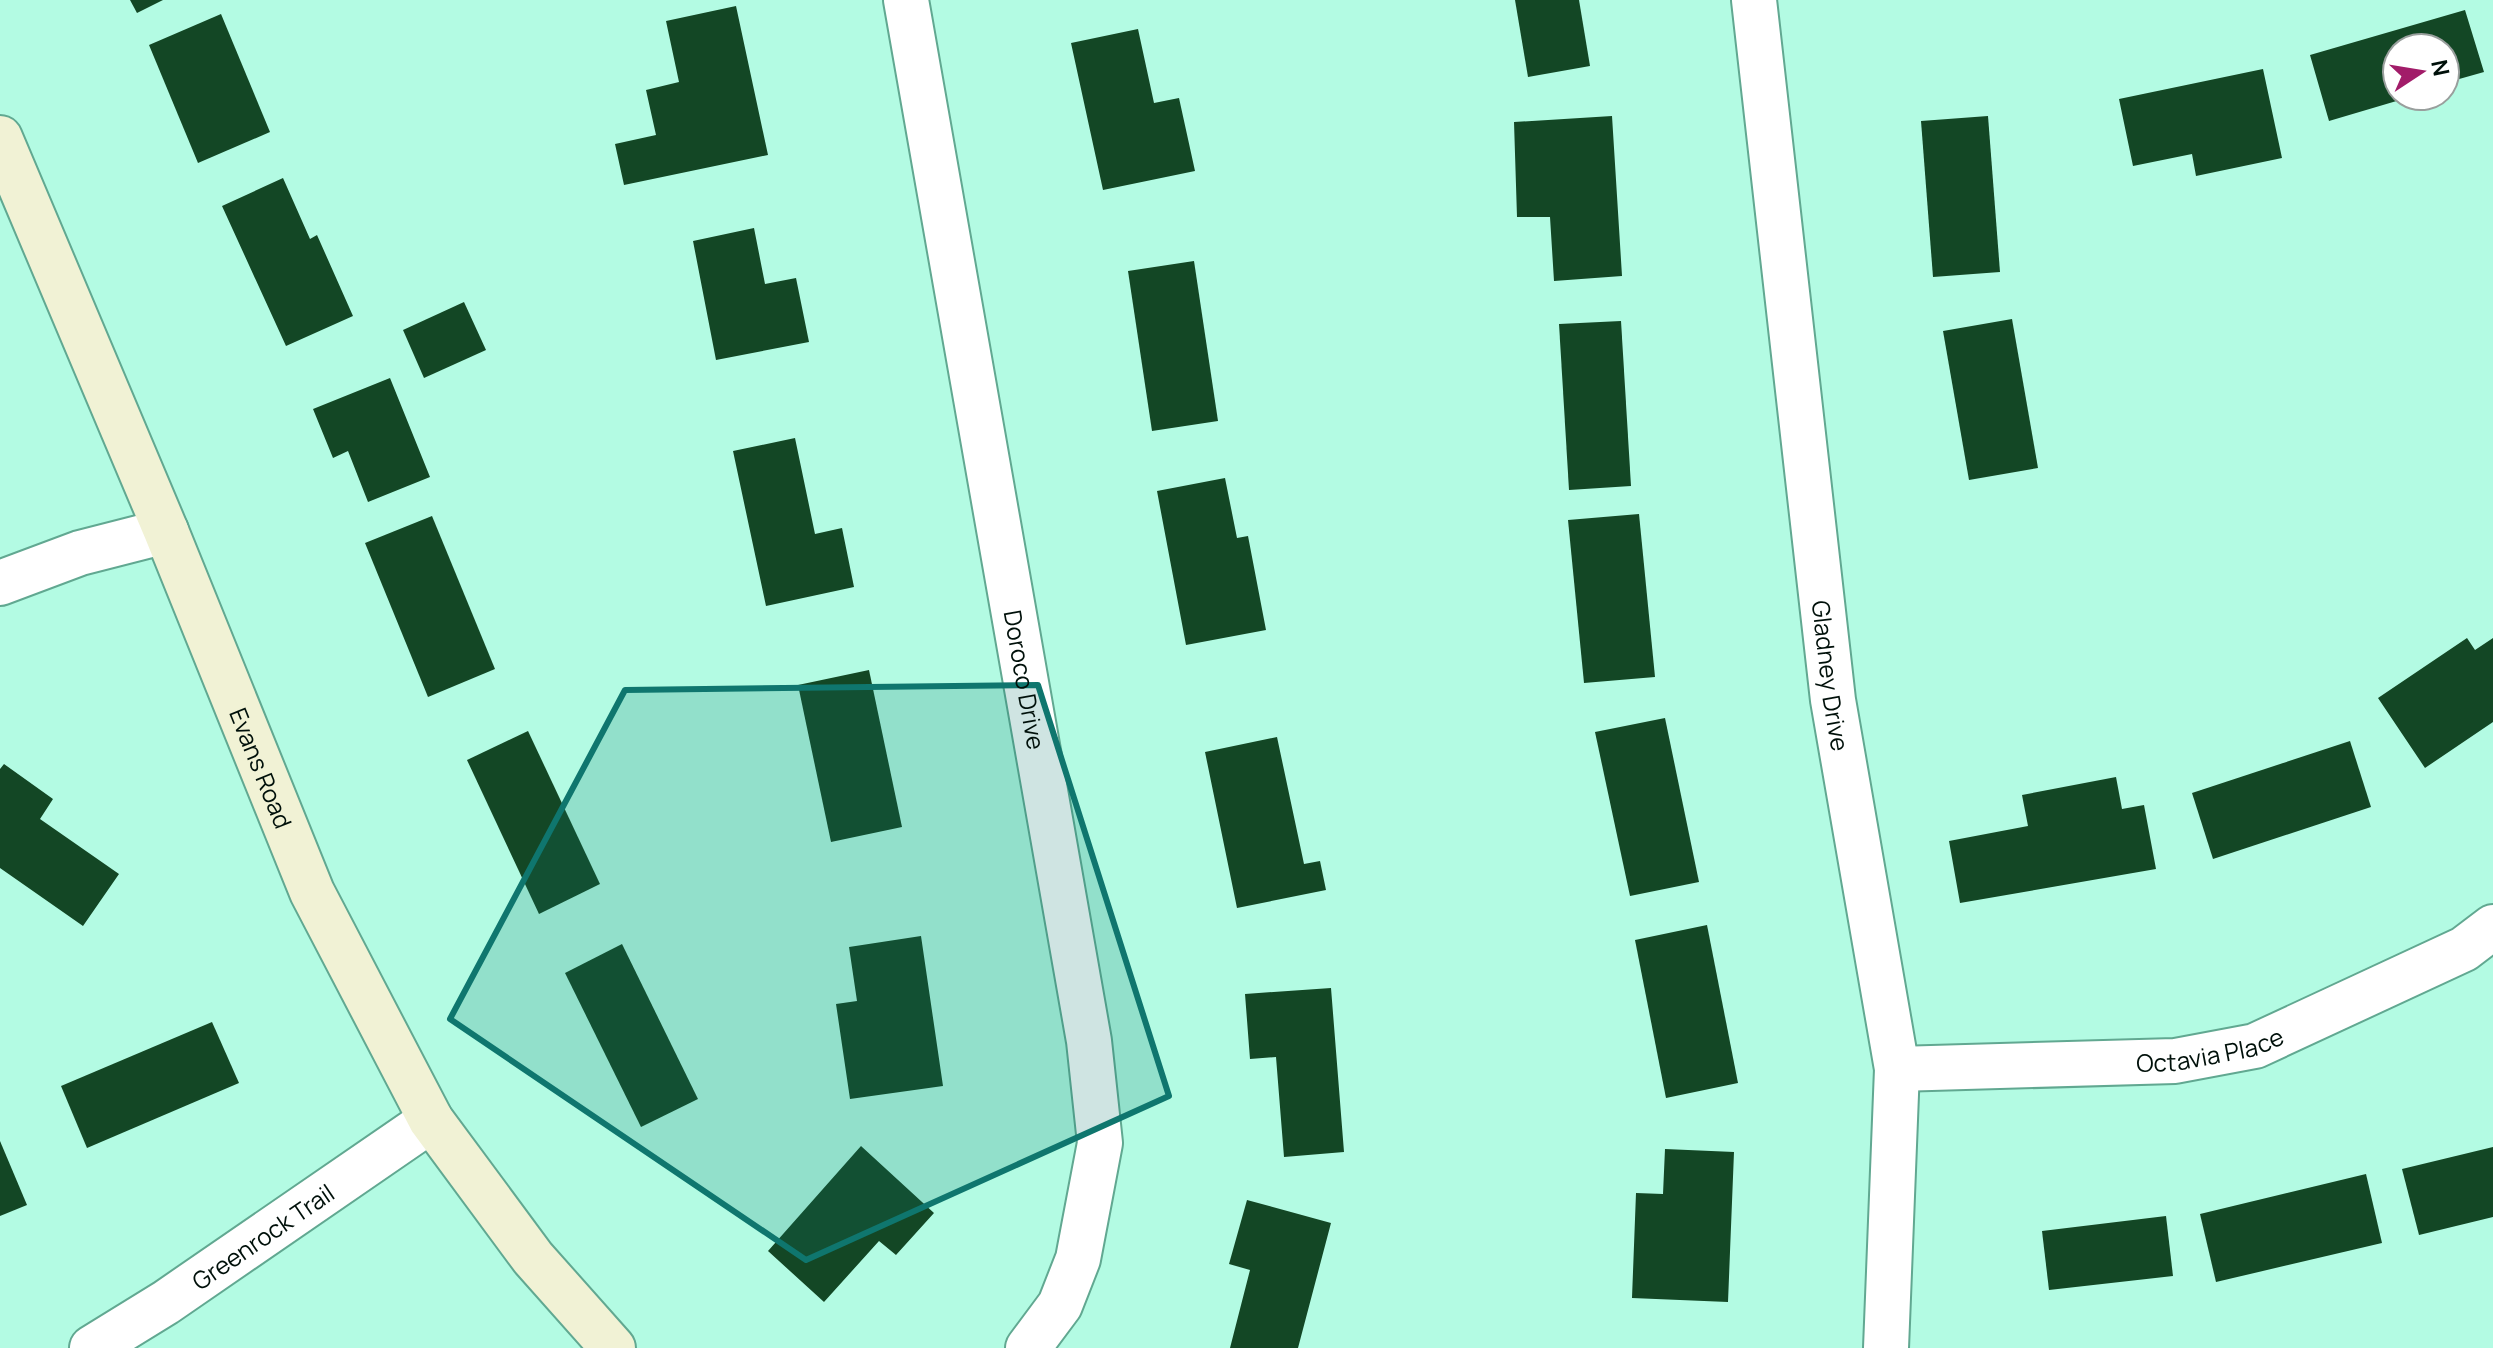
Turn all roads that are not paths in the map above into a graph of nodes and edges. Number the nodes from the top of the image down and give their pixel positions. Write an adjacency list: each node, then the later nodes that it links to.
1 (906, 0): 11 (street, Doroco Drive)
2 (1754, 0): 7 (street, Gladney Drive)
3 (0, 138): 4 (street, Evans Road)
4 (166, 531): 5 (street); 8 (street, Evans Road)
5 (0, 583)
6 (2493, 927): 7 (street, Octavia Place)
7 (1897, 1069): 12 (street, Gladney Drive)
8 (431, 1120): 9 (street, Greenrock Trail); 10 (street, Evans Road)
9 (92, 1348)
10 (613, 1348)
11 (1028, 1348)
12 (1886, 1348)

